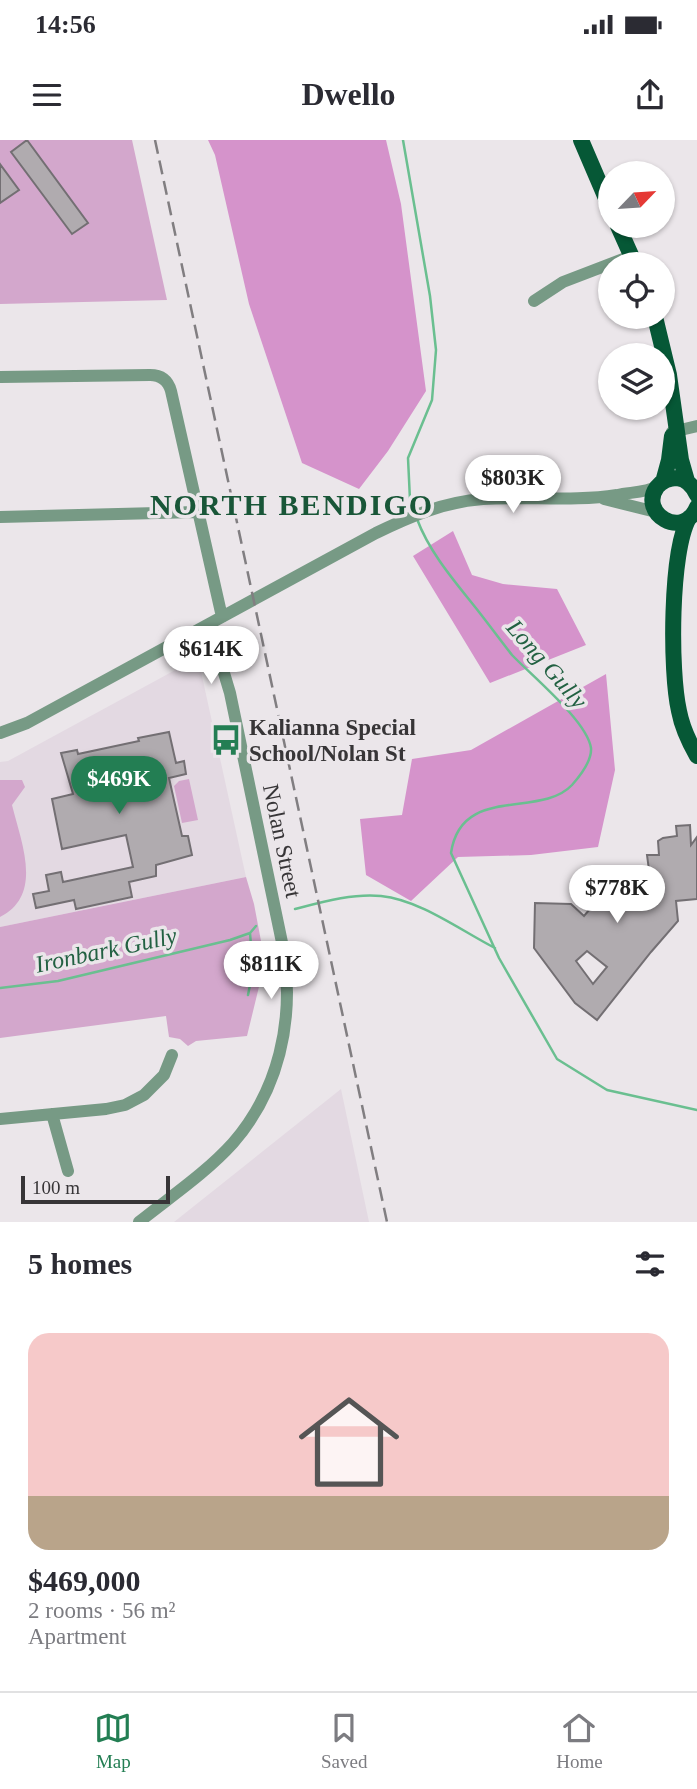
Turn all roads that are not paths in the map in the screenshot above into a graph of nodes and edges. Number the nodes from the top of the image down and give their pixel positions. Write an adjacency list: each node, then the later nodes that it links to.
1 (581, 140): 2 (main road)
2 (598, 180)
3 (598, 271): 4 (street)
4 (534, 301)
5 (658, 329): 8 (main road)
6 (0, 377): 12 (street)
7 (697, 426): 8 (street)
8 (676, 432): 9 (main road); 11 (main road)
9 (661, 484): 10 (street); 11 (main road); 13 (main road)
10 (600, 498): 13 (street); 16 (street)
11 (694, 502): 13 (main road); 15 (main road)
12 (198, 512): 14 (street); 16 (street)
13 (658, 515): 15 (main road)
14 (0, 517)
15 (676, 569): 19 (main road)
16 (222, 617): 17 (street)
17 (202, 628): 18 (street); 24 (street, Nolan Street)
18 (0, 733)
19 (697, 756)
20 (172, 1055): 21 (street)
21 (52, 1114): 22 (street); 23 (street)
22 (0, 1119)
23 (68, 1171)
24 (139, 1222)

